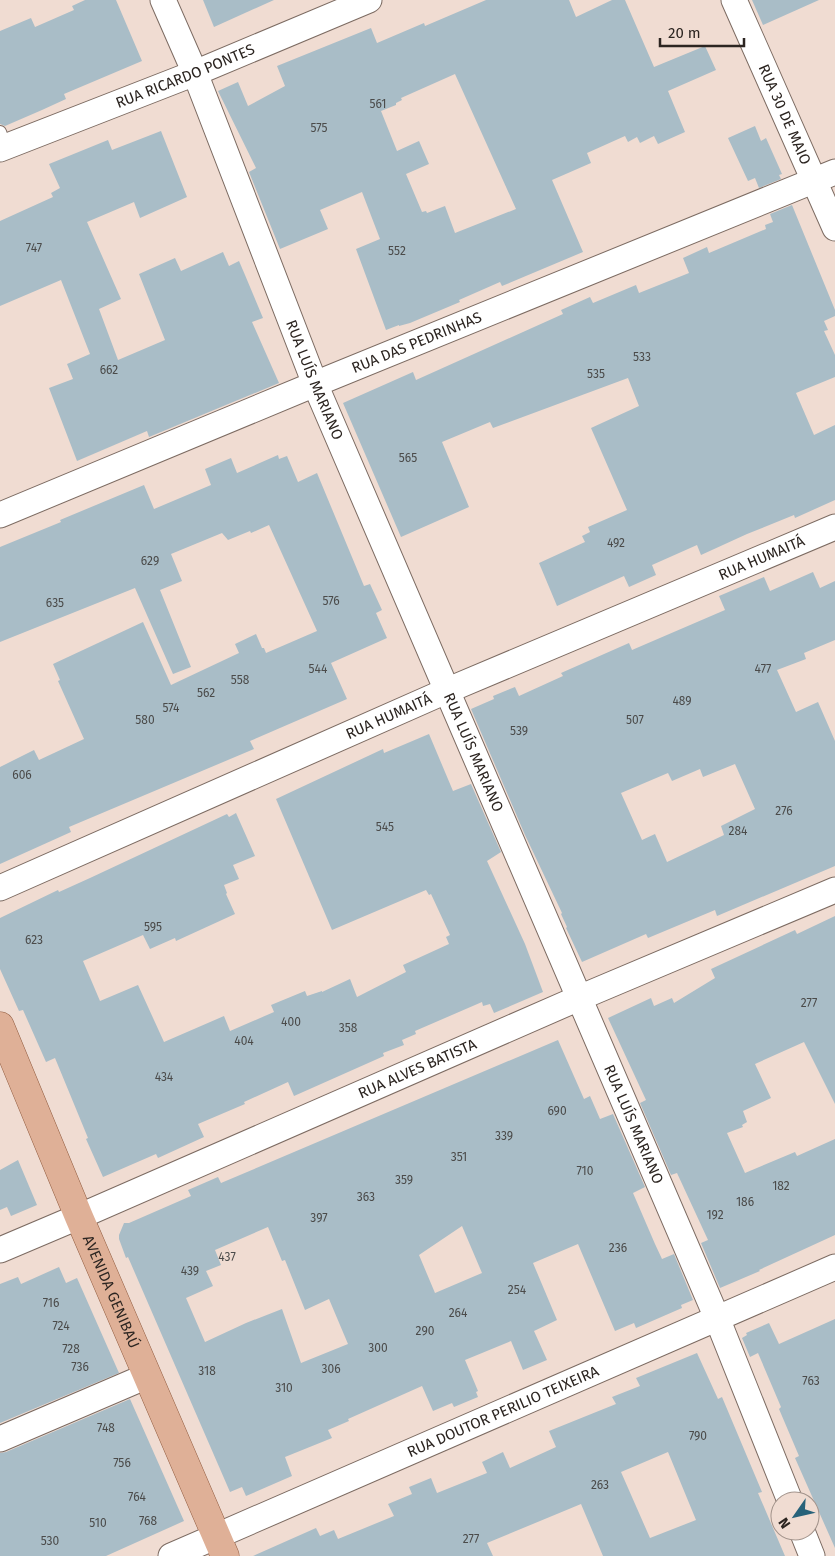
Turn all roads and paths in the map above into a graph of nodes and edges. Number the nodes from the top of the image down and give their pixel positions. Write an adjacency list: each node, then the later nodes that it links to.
1 (163, 0): 4 (street, RUA LUÍS MARIANO)
2 (368, 0): 4 (street, RUA RICARDO PONTES)
3 (734, 0): 6 (street, RUA 30 DE MAIO)
4 (195, 74): 5 (street, RUA RICARDO PONTES); 8 (street, RUA LUÍS MARIANO)
5 (2, 143)
6 (825, 176): 7 (street, RUA 30 DE MAIO); 8 (street, RUA DAS PEDRINHAS)
7 (835, 228)
8 (315, 384): 9 (street, RUA DAS PEDRINHAS); 11 (street, RUA LUÍS MARIANO)
9 (0, 516)
10 (835, 527): 11 (street, RUA HUMAITÁ)
11 (446, 691): 12 (street, RUA HUMAITÁ); 14 (street, RUA LUÍS MARIANO)
12 (0, 888)
13 (835, 890): 14 (street, RUA ALVES BATISTA)
14 (579, 998): 16 (street, RUA ALVES BATISTA); 19 (street, RUA LUÍS MARIANO)
15 (0, 1026): 16 (main road, AVENIDA GENIBAÚ)
16 (79, 1217): 17 (street, RUA ALVES BATISTA); 20 (main road, AVENIDA GENIBAÚ)
17 (0, 1250)
18 (835, 1267): 19 (street, RUA DOUTOR PERILIO TEIXEIRA)
19 (716, 1318): 22 (street, RUA LUÍS MARIANO); 24 (street, RUA DOUTOR PERILIO TEIXEIRA)
20 (147, 1376): 21 (street); 24 (main road, AVENIDA GENIBAÚ)
21 (0, 1439)
22 (786, 1491)
23 (806, 1541): 26 (street)
24 (221, 1547): 25 (street, RUA DOUTOR PERILIO TEIXEIRA)
25 (171, 1556)
26 (812, 1556)

